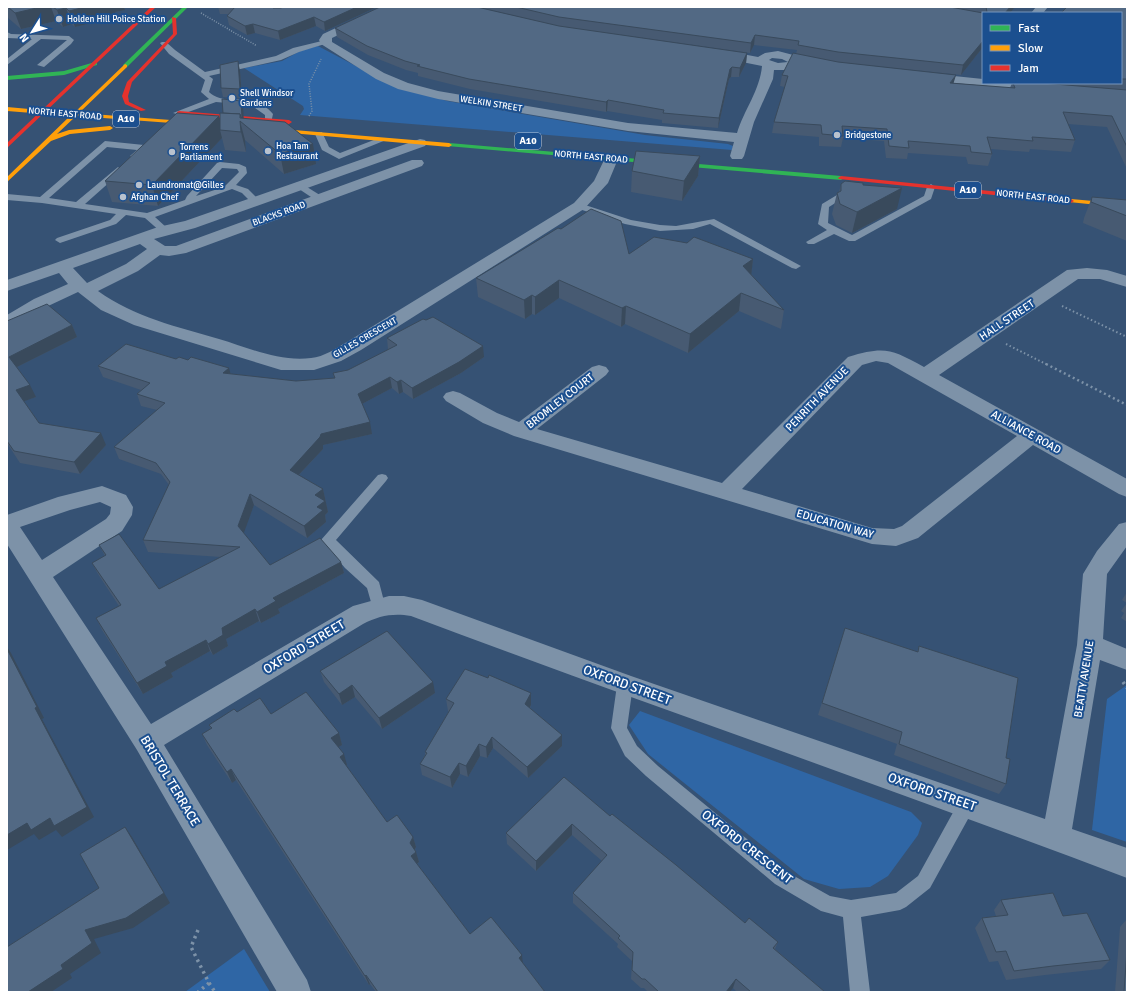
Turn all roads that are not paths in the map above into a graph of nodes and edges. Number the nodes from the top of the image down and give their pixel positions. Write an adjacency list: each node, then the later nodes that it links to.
1 (186, 7): 5 (main road)
2 (390, 7): 8 (street)
3 (152, 9): 4 (lane); 13 (main road)
4 (141, 10)
5 (174, 18): 9 (main road); 27 (main road)
6 (8, 36): 7 (lane)
7 (39, 37): 12 (lane); 15 (lane)
8 (326, 42): 17 (lane); 40 (street, WELKIN STREET)
9 (164, 43): 17 (lane); 29 (main road, A10)
10 (707, 51): 11 (street)
11 (766, 61): 14 (street); 20 (street)
12 (7, 63)
13 (95, 64): 19 (main road); 26 (main road)
14 (789, 64): 16 (street); 20 (street)
15 (41, 65)
16 (829, 66)
17 (203, 75): 24 (lane)
18 (912, 76): 21 (street)
19 (7, 78)
20 (767, 79): 40 (street)
21 (982, 82)
22 (999, 84): 23 (street)
23 (1049, 90)
24 (214, 100): 32 (lane); 34 (lane)
25 (41, 101): 26 (main road, NORTH EAST ROAD)
26 (54, 102): 27 (main road, NORTH EAST ROAD); 31 (main road)
27 (85, 105): 28 (main road, NORTH EAST ROAD); 33 (main road)
28 (97, 106)
29 (119, 108)
30 (7, 109): 31 (main road, NORTH EAST ROAD / A10)
31 (44, 112): 33 (main road, NORTH EAST ROAD / A10); 44 (main road)
32 (174, 112): 34 (main road)
33 (75, 114): 35 (main road, NORTH EAST ROAD / A10); 41 (main road)
34 (268, 120): 39 (main road)
35 (177, 123): 36 (main road, NORTH EAST ROAD / A10); 41 (main road)
36 (208, 125)
37 (264, 130): 38 (main road, NORTH EAST ROAD / A10)
38 (319, 134): 42 (main road, NORTH EAST ROAD / A10); 42 (lane)
39 (461, 136)
40 (743, 138): 46 (street)
41 (48, 140): 48 (main road)
42 (382, 140): 43 (main road, NORTH EAST ROAD / A10)
43 (420, 143): 45 (main road, NORTH EAST ROAD / A10); 51 (street, BLACKS ROAD)
44 (7, 146)
45 (611, 159): 46 (main road, NORTH EAST ROAD / A10); 59 (street, GILLES CRESCENT)
46 (736, 159): 49 (main road, NORTH EAST ROAD / A10)
47 (417, 163): 54 (street, BLACKS ROAD)
48 (7, 180)
49 (856, 180): 52 (main road, NORTH EAST ROAD / A10); 64 (lane)
50 (230, 186): 56 (lane); 57 (lane); 57 (lane)
51 (299, 186): 54 (lane); 56 (street, BLACKS ROAD)
52 (931, 187): 60 (main road, NORTH EAST ROAD / A10); 64 (lane)
53 (7, 197): 55 (lane)
54 (320, 199): 68 (street, BLACKS ROAD)
55 (42, 200): 58 (lane); 58 (lane)
56 (255, 201): 63 (street, BLACKS ROAD)
57 (190, 202): 62 (lane)
58 (78, 205): 61 (lane)
59 (579, 206): 69 (lane); 73 (street, GILLES CRESCENT)
60 (1127, 206)
61 (124, 212): 62 (lane); 66 (lane)
62 (148, 216): 63 (lane)
63 (164, 230): 65 (street, BLACKS ROAD)
64 (834, 230): 67 (lane)
65 (143, 238): 68 (street); 70 (street, BLACKS ROAD)
66 (60, 240)
67 (811, 242)
68 (157, 249): 73 (street)
69 (796, 266)
70 (62, 267): 72 (street, BLACKS ROAD); 73 (street, GILLES CRESCENT)
71 (1127, 282): 76 (street, HALL STREET)
72 (7, 286)
73 (82, 288): 74 (street)
74 (7, 322)
75 (599, 370): 78 (street, BROMLEY COURT)
76 (925, 375): 79 (street, ALLIANCE ROAD); 82 (street, PENRITH AVENUE)
77 (453, 397): 78 (street, EDUCATION WAY)
78 (521, 431): 82 (street, EDUCATION WAY)
79 (1032, 435): 81 (street, ALLIANCE ROAD); 82 (street, EDUCATION WAY)
80 (382, 478): 86 (lane)
81 (1127, 489)
82 (726, 492)
83 (7, 525): 85 (street, BRISTOL TERRACE); 85 (street, BRISTOL TERRACE)
84 (1127, 530): 87 (street, BEATTY AVENUE)
85 (39, 574): 90 (street, BRISTOL TERRACE)
86 (378, 605): 89 (street, OXFORD STREET); 90 (street, OXFORD STREET)
87 (1090, 645): 88 (street); 92 (street, BEATTY AVENUE)
88 (1127, 660)
89 (625, 685): 91 (street, OXFORD STREET); 94 (lane, OXFORD CRESCENT)
90 (147, 741): 95 (street, BRISTOL TERRACE)
91 (967, 804): 92 (street, OXFORD STREET); 94 (lane, OXFORD CRESCENT)
92 (1056, 836): 93 (street, OXFORD STREET)
93 (1127, 863)
94 (851, 909): 96 (lane)
95 (295, 992)
96 (860, 992)

